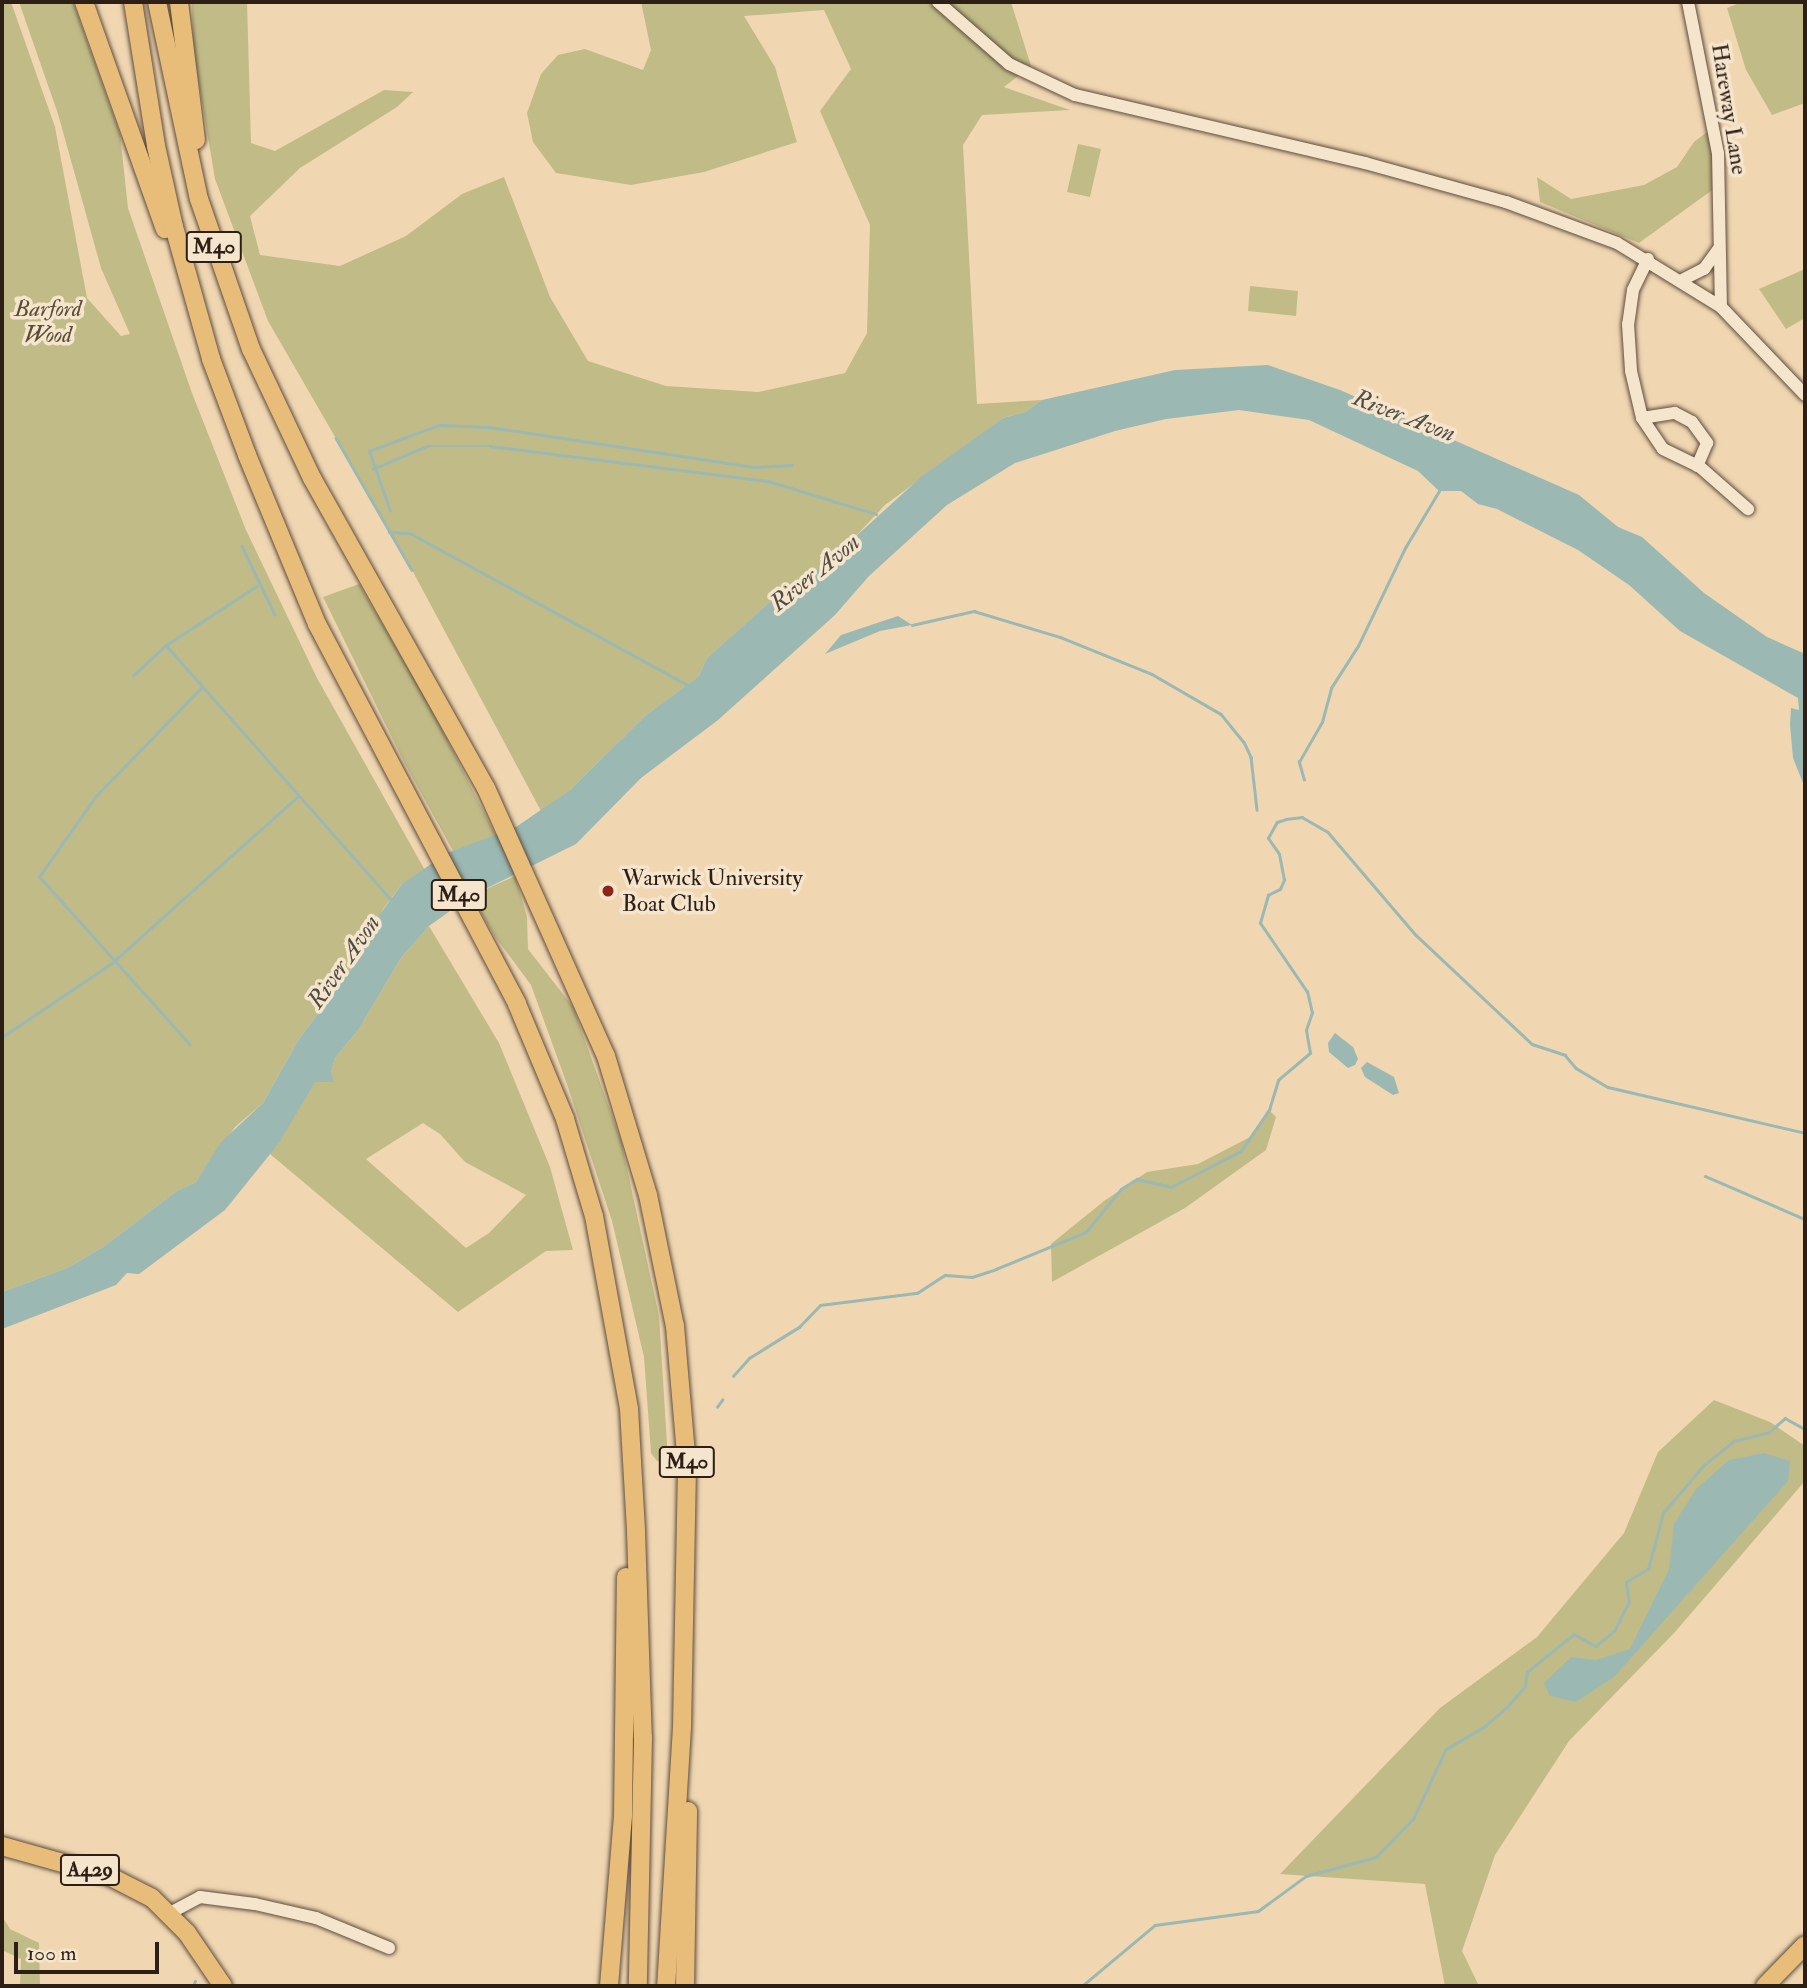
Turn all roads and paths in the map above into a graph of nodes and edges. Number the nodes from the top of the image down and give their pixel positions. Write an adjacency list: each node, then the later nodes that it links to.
1 (84, 2): 11 (highway, M40)
2 (133, 2): 11 (highway, M40)
3 (157, 2): 9 (highway, M40)
4 (179, 2): 9 (highway, M40)
5 (938, 2): 8 (street)
6 (1688, 2): 7 (street, Hareway Lane)
7 (1718, 250): 10 (street); 12 (street, Hareway Lane)
8 (1648, 259): 10 (street); 14 (street)
9 (221, 270): 18 (highway, M40)
10 (1682, 280): 12 (street)
11 (191, 294): 17 (highway, M40)
12 (1721, 307): 13 (street)
13 (1805, 395)
14 (1642, 418): 15 (street); 15 (street)
15 (1697, 466): 16 (street)
16 (1748, 509)
17 (636, 1532): 24 (highway, M40); 25 (highway, M40)
18 (682, 1727): 26 (highway, M40); 27 (highway, M40)
19 (2, 1846): 20 (highway, A429)
20 (170, 1913): 22 (street); 23 (highway, A429)
21 (1805, 1945): 28 (highway)
22 (389, 1948)
23 (223, 1986)
24 (609, 1986)
25 (638, 1986)
26 (666, 1986)
27 (685, 1986)
28 (1765, 1986)

